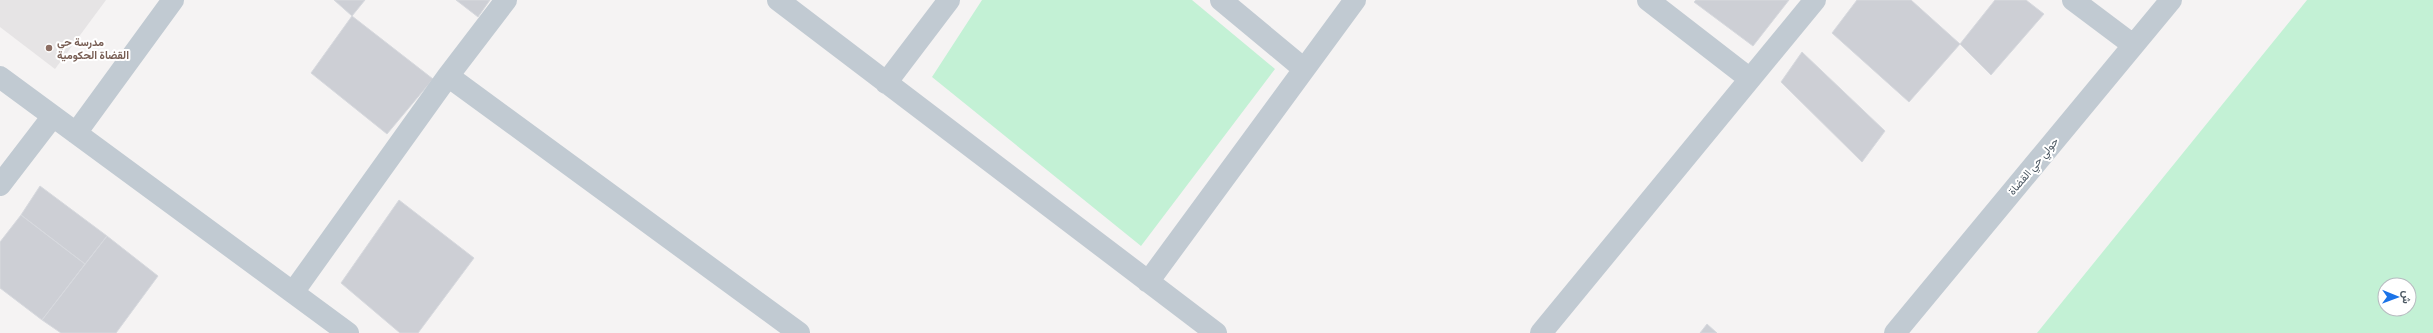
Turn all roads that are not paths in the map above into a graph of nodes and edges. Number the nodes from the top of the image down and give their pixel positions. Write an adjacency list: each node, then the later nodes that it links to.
1 (173, 0): 18 (street)
2 (506, 0): 13 (street)
3 (778, 0): 16 (street)
4 (949, 0): 16 (street)
5 (1221, 0): 12 (street)
6 (1355, 0): 12 (street)
7 (1648, 0): 15 (street)
8 (1815, 0): 15 (street)
9 (2073, 0): 11 (street)
10 (2171, 0): 11 (street, حولي حي القضاة)
11 (2133, 45): 26 (street, حولي حي القضاة)
12 (1304, 69): 20 (street)
13 (448, 76): 21 (street); 23 (street)
14 (0, 77): 17 (street)
15 (1750, 79): 25 (street)
16 (886, 82): 20 (street)
17 (53, 116): 18 (street); 19 (street)
18 (76, 133): 21 (street)
19 (0, 185)
20 (1148, 282): 24 (street)
21 (294, 291): 22 (street)
22 (348, 333)
23 (799, 333)
24 (1216, 333)
25 (1541, 333)
26 (1895, 333)

